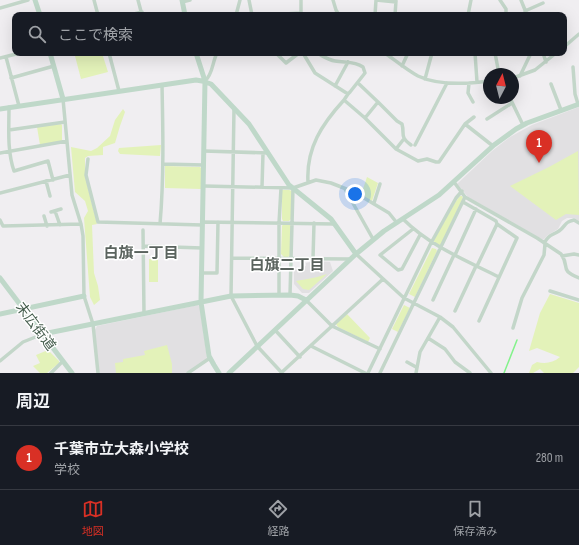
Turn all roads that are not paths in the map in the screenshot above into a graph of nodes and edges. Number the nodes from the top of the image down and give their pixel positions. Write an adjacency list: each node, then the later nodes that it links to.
1 (28, 0): 16 (street)
2 (35, 0): 17 (street)
3 (94, 0): 18 (street)
4 (138, 0): 19 (street)
5 (190, 0): 13 (street)
6 (240, 0): 21 (street)
7 (249, 0): 22 (street)
8 (301, 0): 23 (street)
9 (333, 0): 24 (street)
10 (471, 0): 27 (street)
11 (500, 0): 28 (street)
12 (521, 0): 29 (street)
13 (182, 1): 20 (street)
14 (396, 1): 25 (street); 26 (street)
15 (543, 3): 30 (street)
16 (0, 8)
17 (39, 12)
18 (97, 12)
19 (142, 12)
20 (185, 12)
21 (237, 12)
22 (251, 12)
23 (301, 12)
24 (337, 12)
25 (375, 12)
26 (395, 12)
27 (469, 12)
28 (506, 12)
29 (526, 12)
30 (528, 12)
31 (579, 34): 32 (street)
32 (567, 44)
33 (12, 55): 50 (street)
34 (51, 56): 54 (street)
35 (110, 56): 70 (street)
36 (197, 56): 61 (street)
37 (215, 56): 61 (street)
38 (279, 56): 39 (street)
39 (295, 56)
40 (304, 56): 69 (street)
41 (326, 56): 52 (street)
42 (392, 56): 55 (street)
43 (407, 56): 55 (street)
44 (431, 56): 60 (street)
45 (475, 56): 62 (street)
46 (496, 56): 57 (street)
47 (530, 56): 58 (street)
48 (544, 56): 53 (street)
49 (553, 56): 53 (street)
50 (6, 57): 51 (street); 59 (street)
51 (0, 58)
52 (348, 62): 64 (street); 69 (street)
53 (546, 62): 58 (street)
54 (54, 66): 59 (street); 72 (street)
55 (402, 66): 60 (street)
56 (573, 67): 78 (street)
57 (498, 68)
58 (520, 76)
59 (11, 78): 79 (street)
60 (425, 79): 66 (street)
61 (204, 81): 68 (street); 81 (street); 97 (street)
62 (477, 82): 63 (street); 65 (street)
63 (483, 82)
64 (358, 83): 71 (street); 74 (street)
65 (469, 83): 66 (street); 75 (street)
66 (448, 84): 94 (street)
67 (551, 84): 83 (street)
68 (162, 85): 70 (street); 103 (street)
69 (335, 86): 71 (street)
70 (119, 91): 72 (street)
71 (348, 94): 73 (street)
72 (63, 99): 79 (street); 87 (street)
73 (344, 100): 85 (street); 108 (street)
74 (378, 102): 85 (street); 91 (street)
75 (473, 102)
76 (509, 104): 86 (street)
77 (513, 104): 89 (street)
78 (578, 104): 83 (street)
79 (18, 106): 80 (street)
80 (9, 107): 82 (street); 90 (street)
81 (234, 108): 99 (street); 100 (street)
82 (0, 109)
83 (562, 110): 89 (street)
84 (474, 117): 88 (street)
85 (364, 118): 96 (street)
86 (487, 119)
87 (65, 122): 90 (street); 92 (street)
88 (465, 124): 95 (street); 96 (street)
89 (523, 125): 95 (street)
90 (9, 130): 98 (street)
91 (403, 140): 93 (street); 96 (street)
92 (67, 141): 98 (street); 105 (street)
93 (410, 145)
94 (415, 145)
95 (493, 146): 109 (street)
96 (396, 149)
97 (204, 151): 99 (street); 104 (street)
98 (10, 152): 101 (street); 106 (street)
99 (233, 152): 100 (street); 112 (street)
100 (266, 153): 113 (street); 115 (street)
101 (0, 154)
102 (88, 159): 137 (street)
103 (163, 164): 104 (street); 137 (street)
104 (204, 165): 111 (street)
105 (70, 175): 106 (street); 136 (street)
106 (53, 180): 107 (street)
107 (46, 181): 118 (street); 119 (street)
108 (308, 182): 115 (street); 116 (street)
109 (454, 182): 117 (street); 126 (street)
110 (380, 184): 122 (street)
111 (204, 186): 112 (street); 130 (street)
112 (233, 187): 113 (street); 129 (street)
113 (262, 187): 114 (street)
114 (281, 188): 115 (street); 131 (street)
115 (292, 188): 132 (street); 138 (street)
116 (345, 189): 122 (street); 146 (street)
117 (462, 191): 120 (street); 147 (street)
118 (0, 193)
119 (50, 196)
120 (466, 197): 121 (street); 148 (street)
121 (463, 202): 124 (street); 151 (street)
122 (374, 204): 134 (street)
123 (61, 209): 141 (street)
124 (476, 209): 139 (street); 153 (street)
125 (44, 216): 142 (street)
126 (403, 219): 134 (street); 143 (street)
127 (0, 220): 140 (street)
128 (218, 222): 129 (street); 130 (street); 162 (street)
129 (232, 222): 131 (street); 156 (street)
130 (202, 223): 137 (street); 150 (street)
131 (279, 223): 132 (street); 157 (street)
132 (293, 223): 133 (street); 158 (street)
133 (314, 223): 138 (street); 159 (street)
134 (397, 223): 146 (street)
135 (579, 223): 148 (street)
136 (81, 224): 141 (street); 170 (street)
137 (160, 224)
138 (334, 224): 152 (street)
139 (497, 224): 161 (street); 163 (street)
140 (1, 225): 142 (street)
141 (60, 225): 142 (street)
142 (47, 226)
143 (413, 229): 145 (street); 145 (street)
144 (143, 230): 149 (street)
145 (420, 235): 147 (street)
146 (373, 239): 152 (street)
147 (431, 243): 151 (street); 172 (street)
148 (545, 243): 155 (street); 186 (street)
149 (143, 246): 150 (street); 180 (street)
150 (202, 248): 162 (street)
151 (441, 249): 153 (street); 177 (street)
152 (356, 254): 160 (street); 166 (street)
153 (454, 255): 161 (street); 174 (street)
154 (579, 255): 155 (street)
155 (562, 256): 165 (street)
156 (232, 258): 157 (street); 171 (street)
157 (279, 258): 158 (street); 168 (street)
158 (292, 258): 159 (street); 169 (street)
159 (312, 259): 160 (street)
160 (350, 259): 173 (street)
161 (476, 266): 163 (street); 179 (street)
162 (202, 273): 176 (street)
163 (499, 277): 183 (street)
164 (0, 278): 178 (street, 末広街道)
165 (579, 278)
166 (382, 279): 172 (street); 185 (street)
167 (550, 291): 175 (street)
168 (279, 295): 169 (street); 171 (street)
169 (290, 295): 173 (street)
170 (84, 296): 178 (street); 184 (street)
171 (231, 296): 176 (street); 190 (street)
172 (404, 298): 177 (street); 192 (street)
173 (306, 300): 185 (street); 187 (street)
174 (433, 300)
175 (579, 300)
176 (202, 302): 180 (street); 194 (street)
177 (414, 304): 182 (street); 208 (street)
178 (23, 310): 181 (street); 188 (street, 末広街道)
179 (455, 311)
180 (144, 313): 184 (street)
181 (0, 314)
182 (440, 317): 189 (street); 211 (street)
183 (479, 321)
184 (93, 324): 188 (street); 201 (street)
185 (332, 326): 191 (street); 192 (street)
186 (513, 328)
187 (275, 330): 190 (street); 193 (street)
188 (43, 334): 195 (street); 196 (street, 末広街道)
189 (428, 338): 198 (street); 210 (street)
190 (257, 346): 204 (street); 205 (street)
191 (311, 346): 193 (street); 206 (street)
192 (380, 349): 207 (street)
193 (300, 357): 205 (street)
194 (210, 358): 202 (street); 203 (street)
195 (0, 361)
196 (63, 361): 199 (street); 200 (street, 末広街道)
197 (407, 362): 198 (street)
198 (416, 367): 209 (street)
199 (51, 373)
200 (72, 373)
201 (98, 373)
202 (188, 373)
203 (220, 373)
204 (229, 373)
205 (282, 373)
206 (365, 373)
207 (368, 373)
208 (380, 373)
209 (416, 373)
210 (470, 373)
211 (490, 373)

